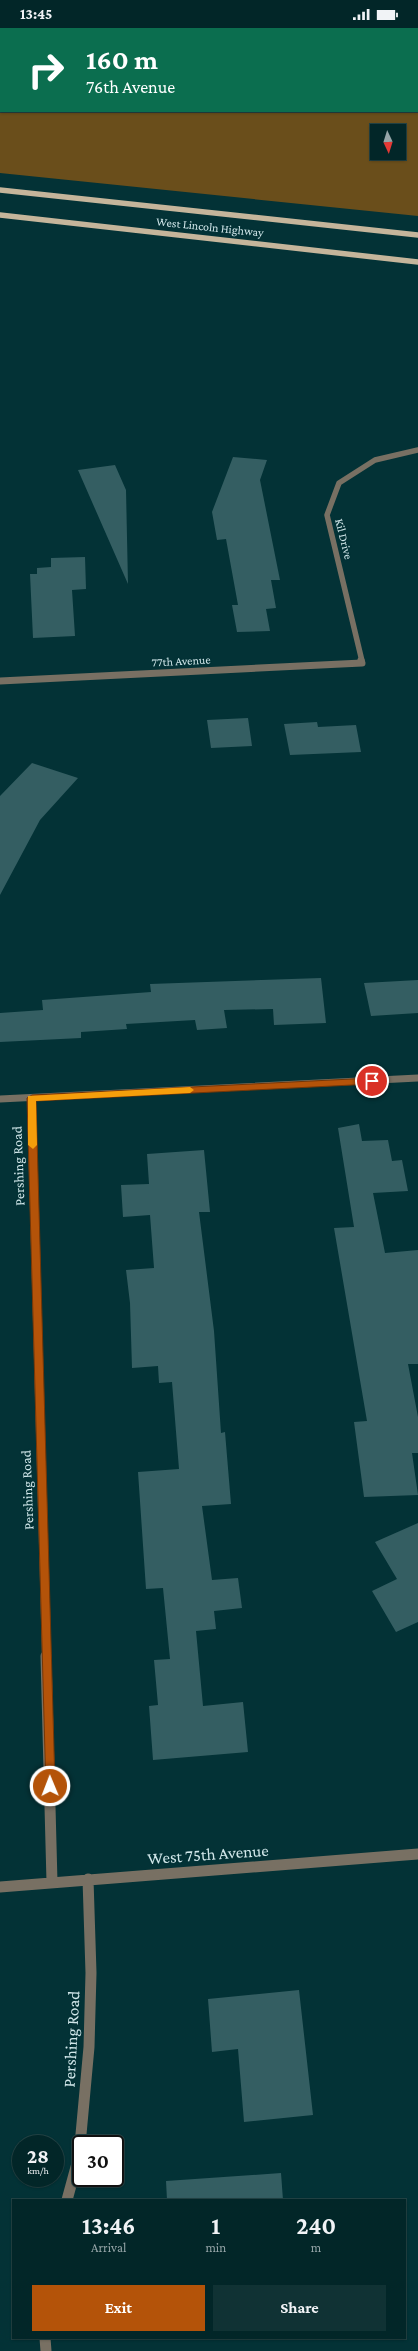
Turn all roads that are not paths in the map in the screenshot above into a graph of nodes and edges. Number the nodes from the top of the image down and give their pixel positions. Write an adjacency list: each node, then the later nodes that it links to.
1 (0, 190): 3 (main road, West Lincoln Highway)
2 (0, 215): 4 (main road, West Lincoln Highway)
3 (418, 235)
4 (418, 262)
5 (418, 450): 6 (street, Kil Drive)
6 (362, 664): 7 (street, 77th Avenue)
7 (0, 682)
8 (418, 1078): 9 (street)
9 (32, 1098): 10 (street); 13 (street, Pershing Road)
10 (0, 1099)
11 (418, 1854): 12 (street, West 75th Avenue)
12 (88, 1879): 13 (street, West 75th Avenue); 15 (street, Pershing Road)
13 (52, 1882): 14 (street, West 75th Avenue)
14 (0, 1887)
15 (67, 2199)
16 (46, 2339): 17 (street)
17 (46, 2351)

